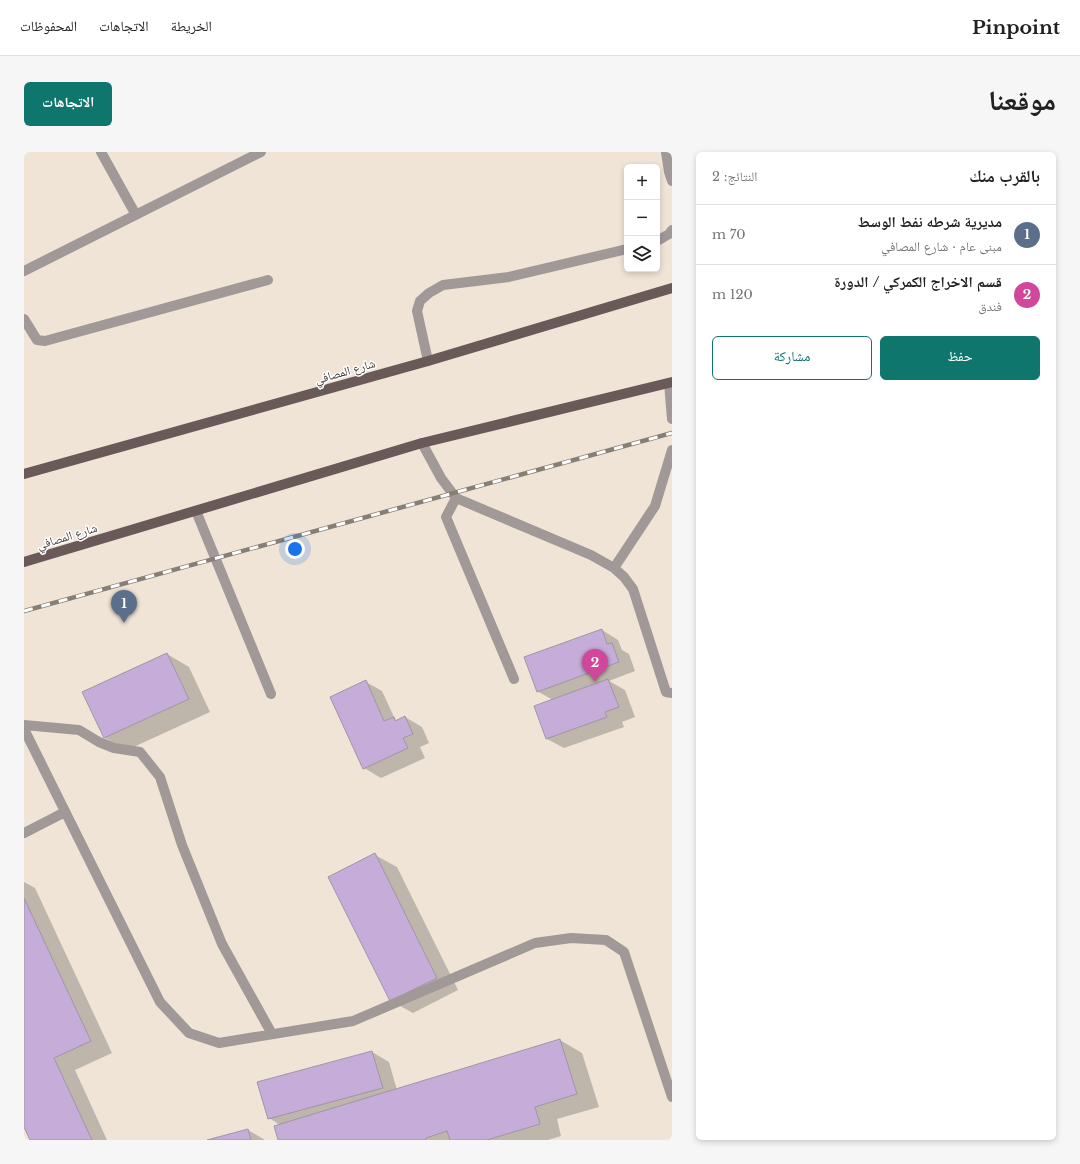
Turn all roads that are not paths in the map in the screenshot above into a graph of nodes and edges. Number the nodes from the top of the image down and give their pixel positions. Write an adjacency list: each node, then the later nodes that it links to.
1 (101, 152): 5 (street)
2 (259, 152): 5 (street)
3 (666, 152): 4 (street)
4 (672, 181)
5 (136, 215): 9 (street)
6 (672, 230): 7 (street)
7 (660, 239)
8 (624, 250): 13 (street)
9 (24, 271)
10 (268, 280): 12 (street)
11 (672, 288): 13 (main road, شارع المصافي)
12 (24, 319)
13 (428, 361): 18 (main road, شارع المصافي)
14 (670, 383): 15 (street); 16 (main road, شارع المصافي)
15 (672, 419)
16 (422, 443): 19 (street); 20 (main road, شارع المصافي)
17 (672, 450): 22 (street)
18 (24, 474)
19 (456, 498): 22 (street); 23 (street)
20 (196, 511): 21 (main road, شارع المصافي); 25 (street)
21 (26, 560)
22 (614, 568): 24 (street)
23 (514, 679)
24 (672, 693)
25 (271, 694)
26 (24, 725): 30 (street)
27 (24, 729): 28 (street)
28 (65, 812): 29 (street); 30 (street)
29 (24, 833)
30 (272, 1034): 31 (street)
31 (672, 1097)

